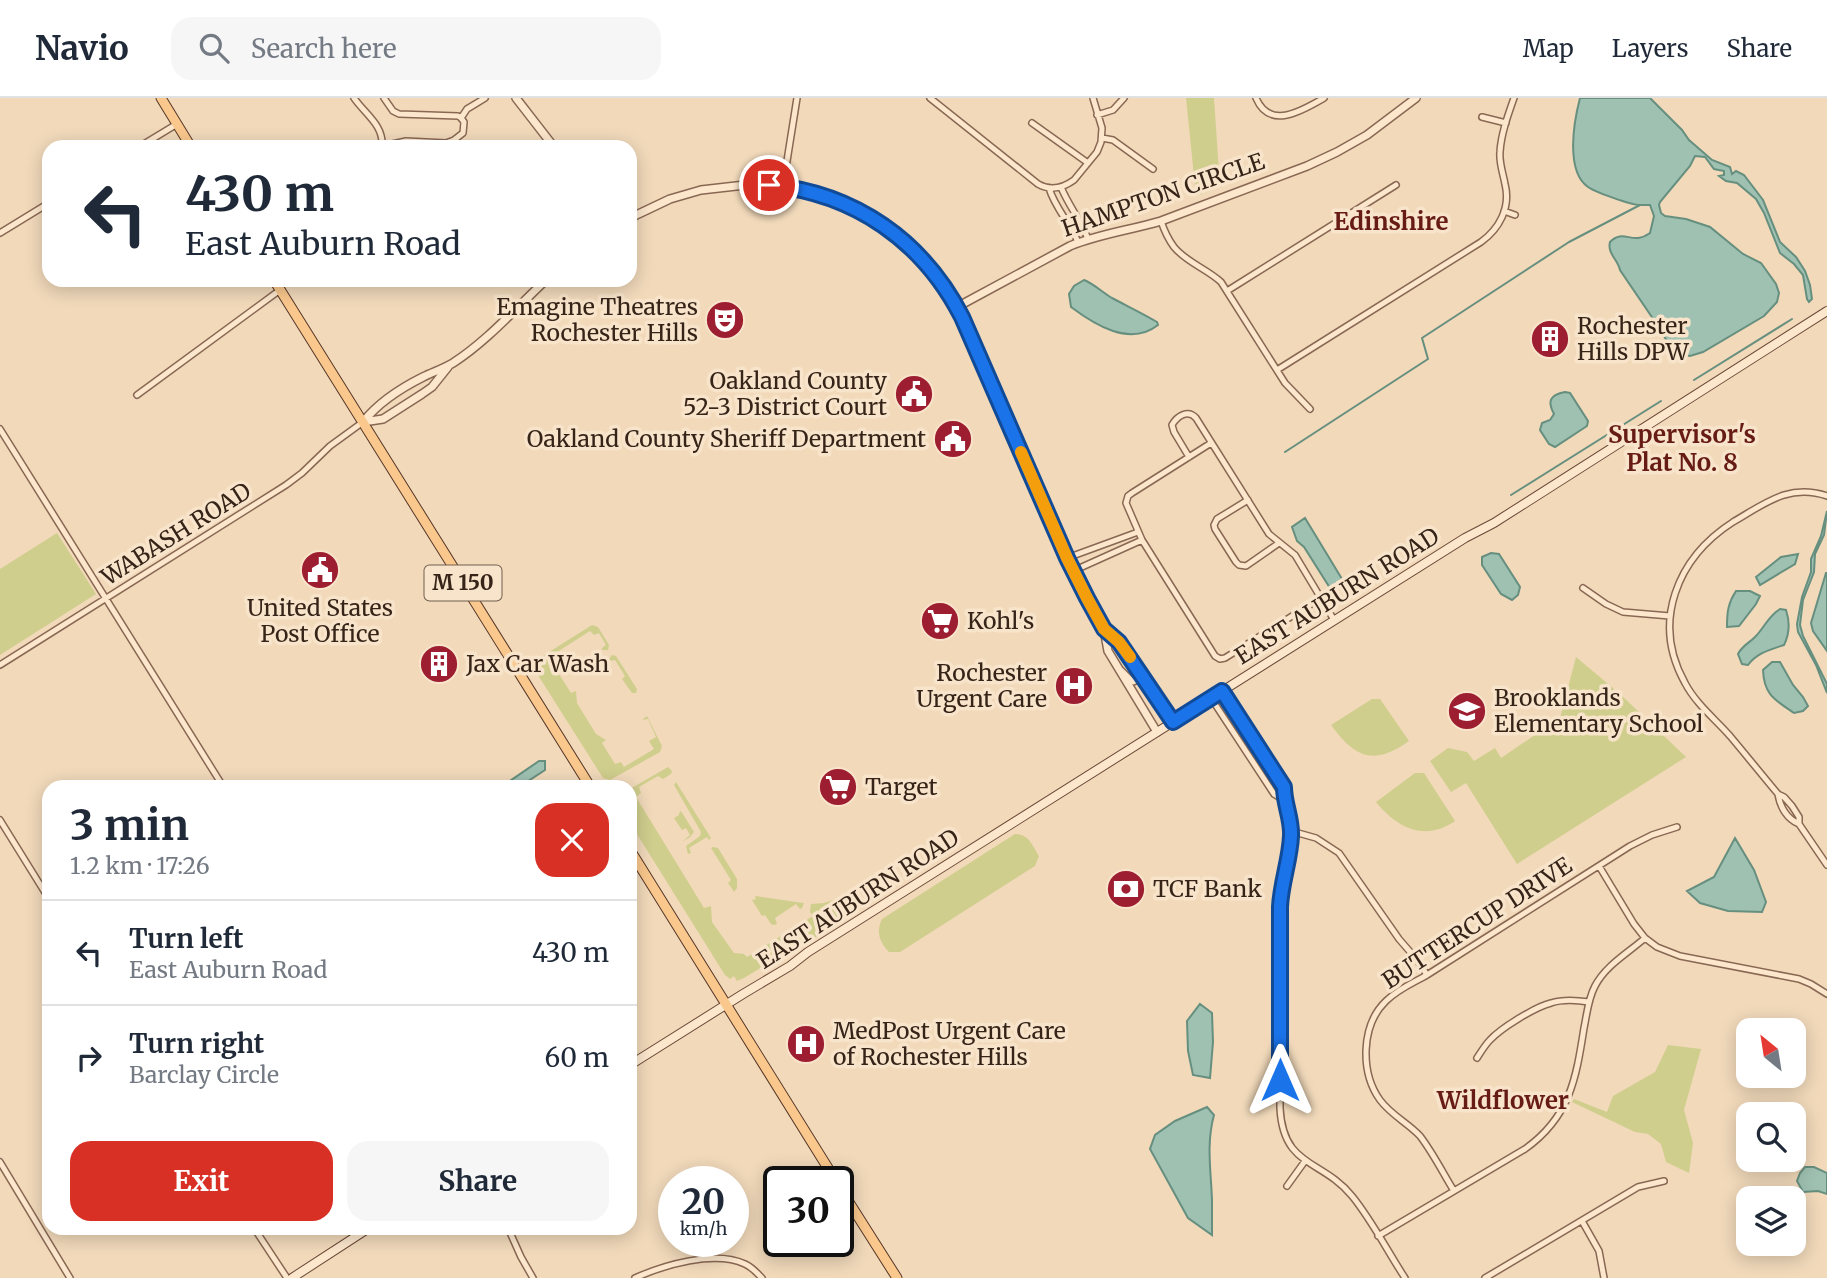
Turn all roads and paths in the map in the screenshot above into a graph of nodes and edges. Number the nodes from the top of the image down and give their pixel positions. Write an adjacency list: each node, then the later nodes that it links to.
1 (161, 98): 21 (main road)
2 (354, 98): 25 (street)
3 (384, 98): 18 (street)
4 (485, 98): 15 (street)
5 (516, 98): 27 (street)
6 (797, 98): 31 (street)
7 (931, 98): 33 (street)
8 (1093, 98): 16 (street)
9 (1124, 98): 16 (street)
10 (1256, 98): 11 (street)
11 (1324, 98)
12 (1416, 98): 39 (street, HAMPTON CIRCLE)
13 (1514, 98): 20 (street)
14 (467, 100): 15 (street)
15 (467, 109): 18 (street)
16 (1097, 115): 22 (street)
17 (1482, 117): 20 (street)
18 (461, 118): 26 (street)
19 (1032, 123): 28 (street)
20 (1506, 123): 35 (street)
21 (177, 124): 23 (street); 24 (main road)
22 (1102, 138): 28 (street); 29 (street)
23 (151, 140)
24 (187, 140)
25 (383, 140)
26 (454, 140)
27 (549, 140)
28 (1088, 163): 32 (street)
29 (1153, 169)
30 (1396, 185): 47 (street)
31 (783, 186): 37 (street); 48 (street)
32 (1062, 187): 33 (street); 38 (street)
33 (1049, 188): 40 (street)
34 (42, 207): 41 (street)
35 (1504, 211): 36 (street); 51 (street)
36 (1515, 215)
37 (637, 216)
38 (1076, 216): 40 (street); 42 (street)
39 (1161, 221): 42 (street, HAMPTON CIRCLE); 47 (street)
40 (1067, 222): 43 (street)
41 (0, 233)
42 (1088, 239): 43 (street, HAMPTON CIRCLE)
43 (1078, 242): 48 (street, HAMPTON CIRCLE)
44 (278, 287): 46 (main road, M 150)
45 (539, 287): 50 (street)
46 (280, 290): 52 (street); 54 (main road, M 150)
47 (1227, 291): 51 (street)
48 (957, 307): 63 (street)
49 (1827, 311): 69 (main road, EAST AUBURN ROAD)
50 (451, 364): 54 (street); 54 (street)
51 (1277, 370): 53 (street)
52 (136, 394)
53 (1310, 409)
54 (363, 422): 66 (street, WABASH ROAD); 81 (main road, M 150)
55 (0, 429): 66 (street)
56 (1211, 443): 57 (street); 57 (street); 59 (street)
57 (1189, 457): 60 (street)
58 (1827, 496): 68 (street)
59 (1248, 500): 62 (street); 62 (street)
60 (1138, 532): 61 (street); 63 (street)
61 (1142, 540): 64 (street); 67 (street)
62 (1279, 543): 67 (street)
63 (1067, 558): 64 (street)
64 (1073, 571): 70 (street)
65 (1583, 588): 68 (street)
66 (106, 598): 71 (street, WABASH ROAD); 80 (street)
67 (1321, 598): 69 (street)
68 (1670, 617): 87 (street)
69 (1334, 620): 74 (main road, EAST AUBURN ROAD)
70 (1104, 629): 72 (street); 73 (street)
71 (0, 665)
72 (1117, 667): 73 (street); 77 (street)
73 (1142, 676): 76 (street)
74 (1222, 691): 75 (main road, EAST AUBURN ROAD); 78 (street)
75 (1211, 698): 76 (main road, EAST AUBURN ROAD); 79 (street)
76 (1173, 722): 77 (main road, EAST AUBURN ROAD)
77 (1157, 732): 94 (main road, EAST AUBURN ROAD)
78 (1263, 755): 79 (street); 82 (street)
79 (1252, 761): 82 (street)
80 (219, 780)
81 (586, 780)
82 (1284, 800): 85 (street)
83 (0, 820): 89 (street)
84 (1677, 827): 88 (street, BUTTERCUP DRIVE)
85 (1291, 831): 91 (street); 97 (street)
86 (637, 861): 94 (main road)
87 (1827, 865)
88 (1598, 866): 90 (street); 91 (street, BUTTERCUP DRIVE)
89 (42, 888)
90 (1645, 938): 92 (street); 93 (street)
91 (1427, 975): 102 (street, BUTTERCUP DRIVE)
92 (1827, 994)
93 (1589, 1002): 95 (street); 102 (street)
94 (726, 1005): 96 (main road, EAST AUBURN ROAD); 99 (main road)
95 (1477, 1058)
96 (637, 1061)
97 (1305, 1161): 101 (street); 110 (street)
98 (0, 1162): 105 (street)
99 (826, 1166)
100 (1664, 1181): 104 (street)
101 (1287, 1186)
102 (1454, 1191): 110 (street)
103 (854, 1210): 116 (main road)
104 (1582, 1220): 118 (street); 119 (street)
105 (42, 1232)
106 (44, 1235): 111 (street)
107 (259, 1235): 112 (street)
108 (358, 1235): 112 (main road)
109 (512, 1235): 113 (street)
110 (1378, 1237): 117 (street)
111 (70, 1278)
112 (289, 1278)
113 (533, 1278)
114 (635, 1278): 115 (street)
115 (762, 1278)
116 (897, 1278)
117 (1405, 1278)
118 (1485, 1278)
119 (1604, 1278)

